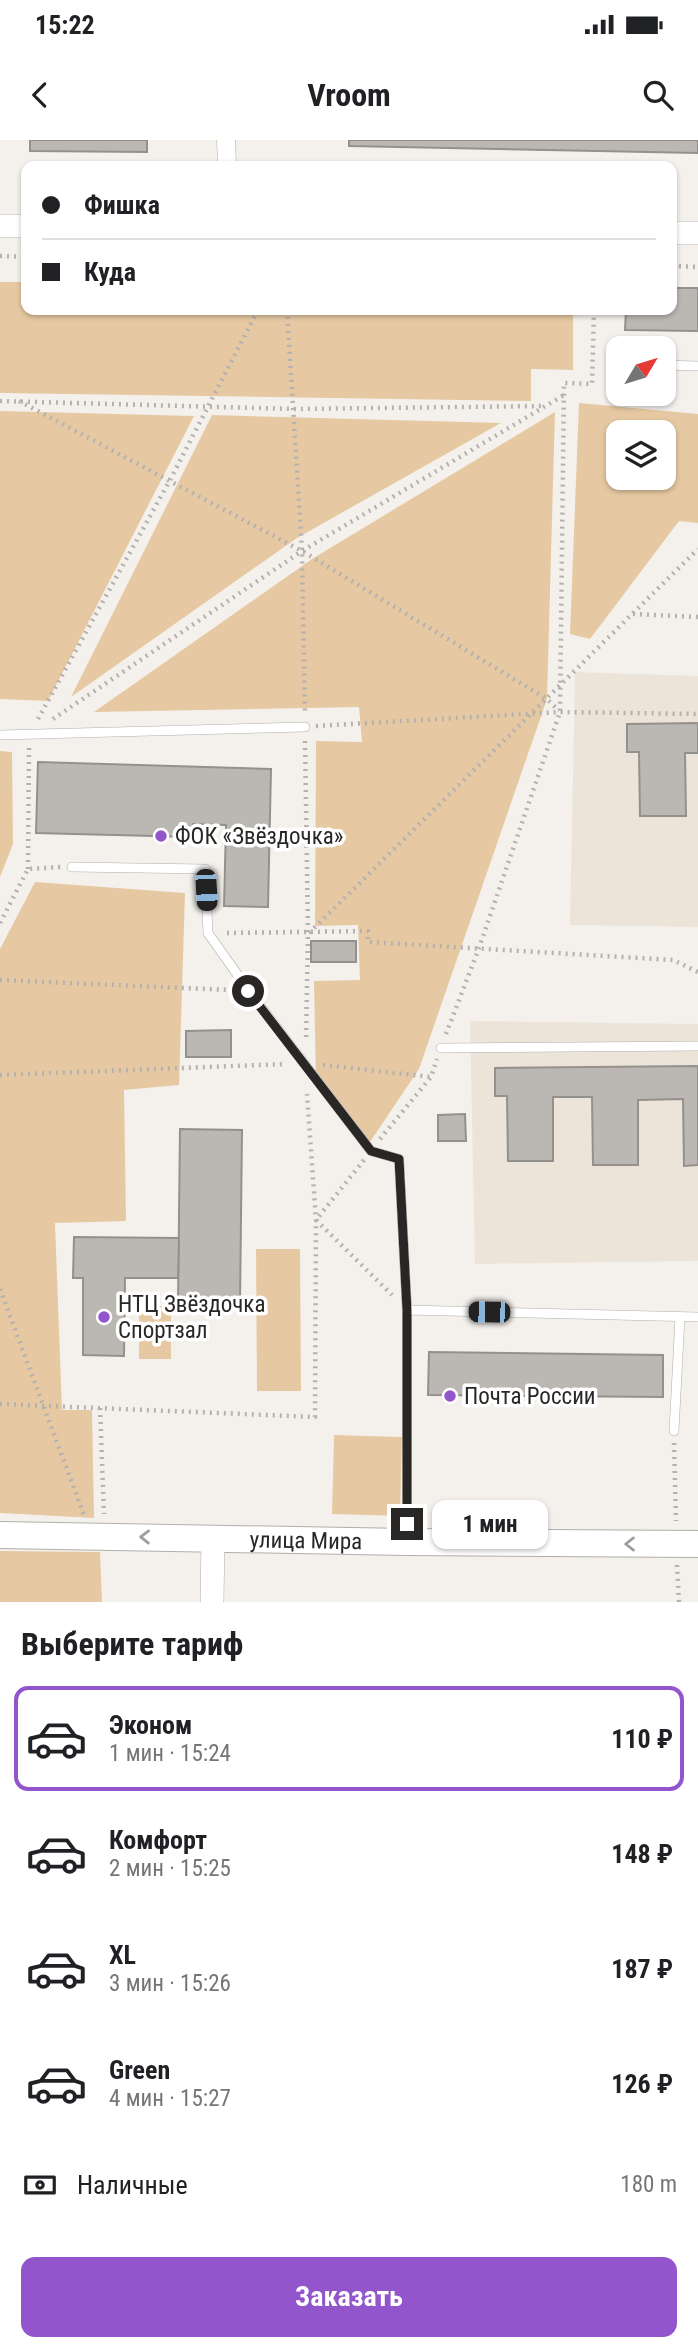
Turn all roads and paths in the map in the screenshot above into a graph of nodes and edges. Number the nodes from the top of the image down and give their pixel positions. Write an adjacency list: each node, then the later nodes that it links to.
1 (226, 140): 2 (street)
2 (226, 161)
3 (0, 226): 4 (street)
4 (21, 226)
5 (677, 233): 6 (street)
6 (698, 233)
7 (0, 256): 8 (path)
8 (21, 257)
9 (677, 266): 10 (path)
10 (698, 267)
11 (255, 315): 20 (path)
12 (287, 315): 21 (path)
13 (594, 315): 16 (path)
14 (676, 365): 15 (lane)
15 (698, 366)
16 (564, 395): 19 (path); 27 (path)
17 (0, 401): 18 (path)
18 (19, 401): 20 (path); 22 (path)
19 (547, 406): 21 (path); 24 (path)
20 (207, 407): 21 (path); 22 (path)
21 (294, 409): 24 (path)
22 (170, 480): 24 (path); 34 (path)
23 (698, 549): 25 (path)
24 (302, 551): 28 (path); 32 (path); 34 (path)
25 (633, 614): 26 (path); 27 (path)
26 (698, 617)
27 (560, 687): 28 (path); 29 (path)
28 (547, 699): 29 (path); 30 (path)
29 (560, 712): 30 (path); 31 (path); 40 (path)
30 (531, 713): 32 (path); 39 (path)
31 (698, 714)
32 (305, 727): 34 (lane); 39 (path)
33 (0, 735): 34 (lane)
34 (29, 735): 36 (path)
35 (72, 867): 36 (path); 38 (lane)
36 (28, 869): 37 (path)
37 (0, 923)
38 (208, 933): 39 (path); 43 (lane)
39 (308, 933): 40 (path); 46 (path)
40 (479, 948): 41 (path); 45 (path)
41 (698, 972)
42 (0, 980): 43 (path)
43 (248, 991): 46 (lane)
44 (698, 1046): 45 (lane)
45 (441, 1048): 48 (path)
46 (305, 1063): 47 (path); 48 (path); 49 (lane); 50 (path)
47 (0, 1075)
48 (431, 1077): 49 (path)
49 (371, 1151): 50 (path); 52 (lane)
50 (316, 1220): 52 (path); 57 (path)
51 (0, 1289): 56 (path)
52 (407, 1310): 53 (lane); 64 (lane)
53 (680, 1317): 54 (lane); 58 (lane)
54 (698, 1317)
55 (0, 1404): 56 (path)
56 (42, 1405): 57 (path); 59 (path)
57 (100, 1408): 60 (path)
58 (674, 1431): 61 (path)
59 (87, 1521)
60 (104, 1522)
61 (676, 1527)
62 (0, 1535): 63 (main road, улица Мира, one-way to 62)
63 (213, 1538): 64 (main road, улица Мира); 66 (street)
64 (407, 1542): 65 (main road, улица Мира, one-way to 64)
65 (698, 1544)
66 (212, 1602)

